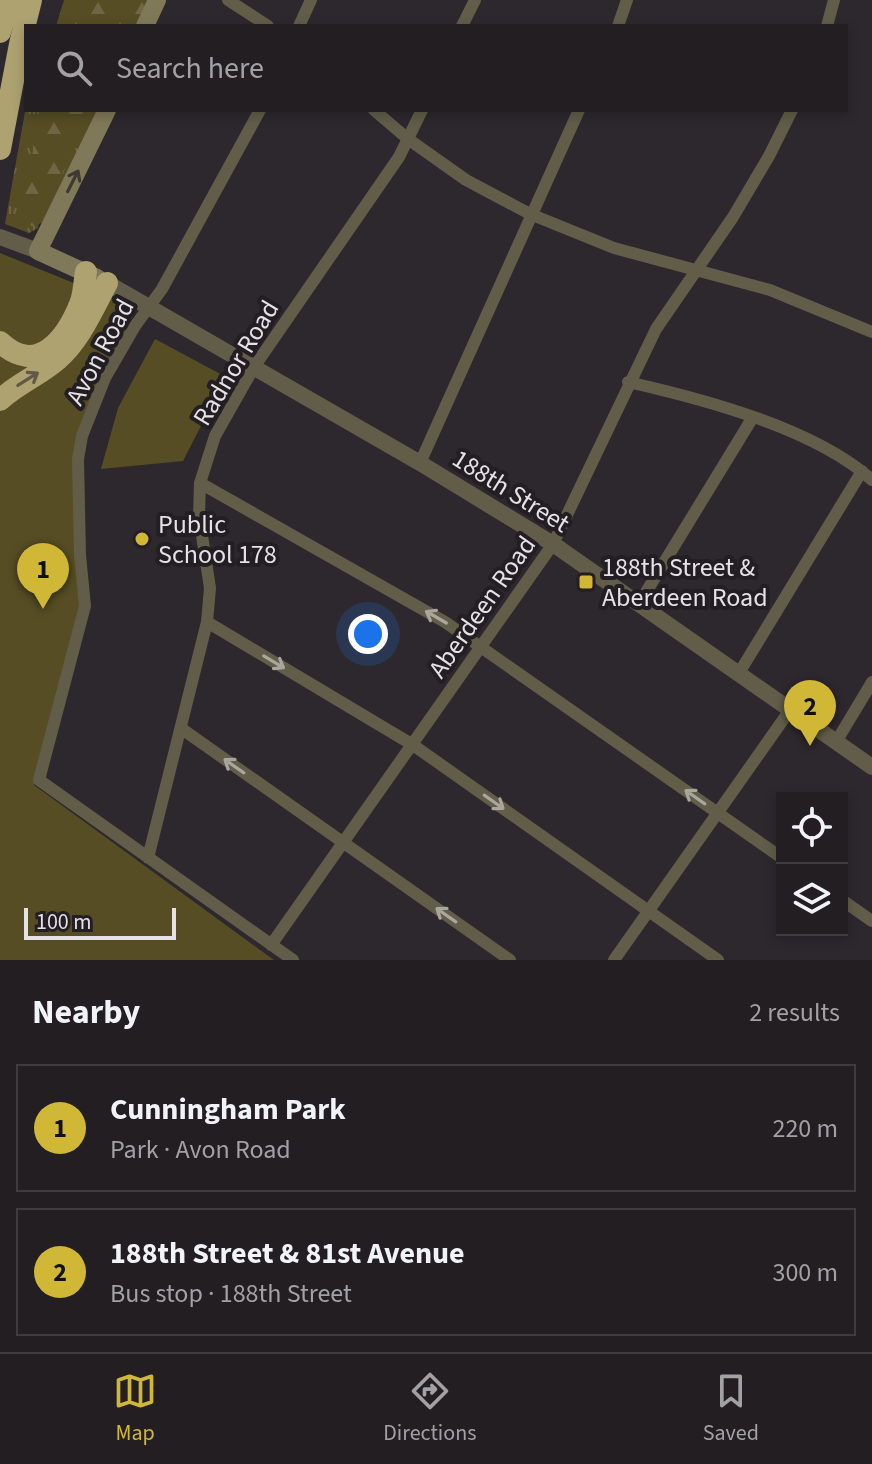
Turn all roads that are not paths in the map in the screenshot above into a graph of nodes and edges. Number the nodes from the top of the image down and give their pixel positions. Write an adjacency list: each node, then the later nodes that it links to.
1 (9, 0): 17 (highway)
2 (31, 0): 9 (highway)
3 (157, 0): 10 (main road)
4 (228, 0): 11 (street)
5 (311, 0): 12 (street)
6 (475, 0): 13 (street)
7 (627, 0): 14 (street)
8 (834, 0): 15 (street)
9 (25, 24)
10 (146, 24)
11 (265, 24)
12 (300, 24)
13 (463, 24)
14 (619, 24)
15 (828, 24)
16 (24, 28): 25 (highway)
17 (0, 32)
18 (106, 112): 28 (main road, one-way to 18)
19 (259, 112): 32 (street, Avon Road)
20 (376, 112): 24 (street)
21 (421, 112): 24 (street, Radnor Road)
22 (578, 112): 26 (street)
23 (791, 112): 29 (street, Aberdeen Road)
24 (408, 139): 26 (street); 35 (street, Radnor Road)
25 (0, 149)
26 (530, 214): 29 (street); 39 (street)
27 (0, 237): 28 (street)
28 (38, 251): 30 (main road)
29 (695, 270): 33 (street); 36 (street, Aberdeen Road)
30 (86, 272): 31 (main road); 34 (highway)
31 (107, 283): 32 (street, 188th Street); 37 (highway, one-way to 31)
32 (149, 307): 35 (street, 188th Street); 57 (street, Avon Road)
33 (872, 332)
34 (0, 342)
35 (254, 367): 39 (street, 188th Street); 42 (street, Radnor Road)
36 (628, 382): 38 (street); 43 (street, Aberdeen Road)
37 (0, 400)
38 (753, 417): 40 (street); 44 (street)
39 (420, 463): 43 (street, 188th Street)
40 (862, 471): 41 (street); 47 (street)
41 (872, 480)
42 (200, 483): 45 (street, Radnor Road); 46 (street, one-way to 42)
43 (553, 544): 44 (street, 188th Street); 46 (street, Aberdeen Road)
44 (640, 602): 47 (street, 188th Street)
45 (207, 622): 50 (street, Radnor Road); 52 (street, one-way to 52)
46 (481, 646): 52 (street, Aberdeen Road); 54 (street, one-way to 46)
47 (739, 673): 49 (street, 188th Street)
48 (872, 682): 51 (street)
49 (790, 710): 51 (street, 188th Street); 54 (street)
50 (182, 729): 55 (street, one-way to 50); 57 (street, Radnor Road)
51 (836, 742): 53 (street, 188th Street)
52 (413, 745): 55 (street, Aberdeen Road); 59 (street, one-way to 59)
53 (872, 767)
54 (718, 813): 56 (street); 59 (street)
55 (343, 843): 61 (street, Aberdeen Road); 63 (street, one-way to 55)
56 (776, 854)
57 (148, 858): 61 (street)
58 (848, 904): 60 (street)
59 (648, 911): 64 (street); 65 (street)
60 (872, 921)
61 (271, 945): 62 (street)
62 (293, 960)
63 (510, 960)
64 (614, 960)
65 (718, 960)

